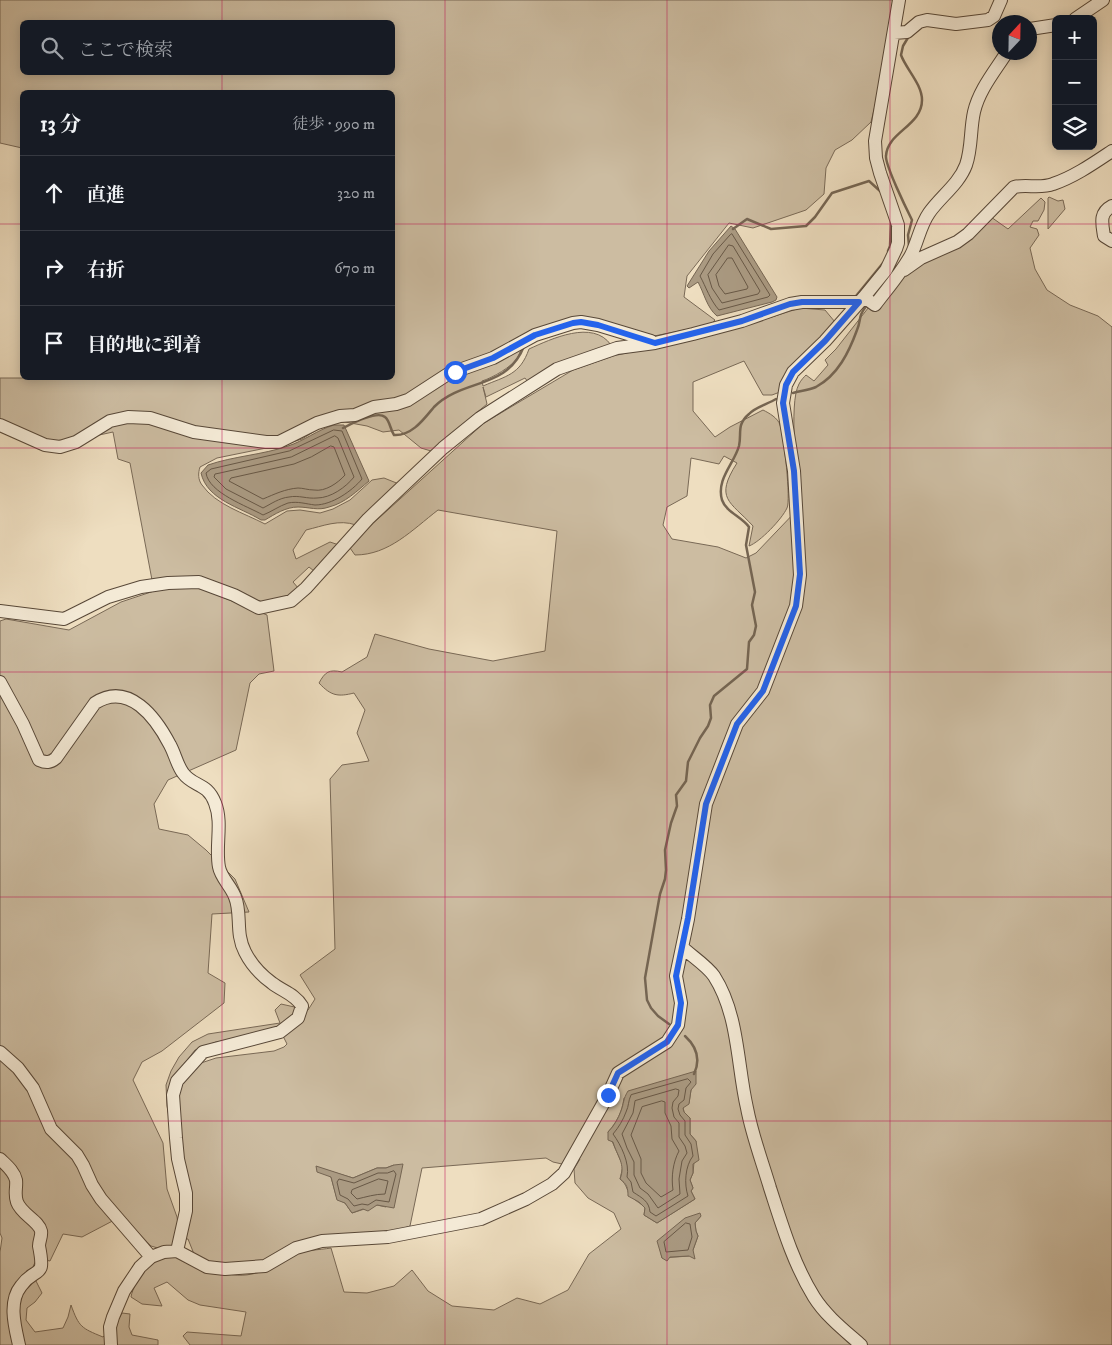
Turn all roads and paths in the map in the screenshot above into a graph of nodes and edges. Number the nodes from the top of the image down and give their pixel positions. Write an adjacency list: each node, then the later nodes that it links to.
1 (900, 0): 9 (street)
2 (1001, 0): 4 (street)
3 (1103, 0): 5 (street)
4 (994, 15)
5 (1081, 15)
6 (992, 23): 9 (street)
7 (1052, 26): 8 (street)
8 (1037, 28)
9 (894, 33): 13 (street)
10 (1002, 60): 13 (street)
11 (1112, 151): 15 (street)
12 (1112, 206): 14 (street)
13 (908, 240): 15 (street); 16 (street)
14 (1112, 241)
15 (900, 273): 16 (street)
16 (866, 301): 17 (street); 21 (street)
17 (655, 343): 18 (street); 19 (street)
18 (0, 425)
19 (0, 611)
20 (0, 682): 24 (street)
21 (683, 948): 24 (street); 28 (street)
22 (0, 1052): 25 (street)
23 (0, 1158): 26 (street)
24 (177, 1251): 25 (street)
25 (151, 1257): 27 (street)
26 (19, 1345)
27 (111, 1345)
28 (861, 1345)

